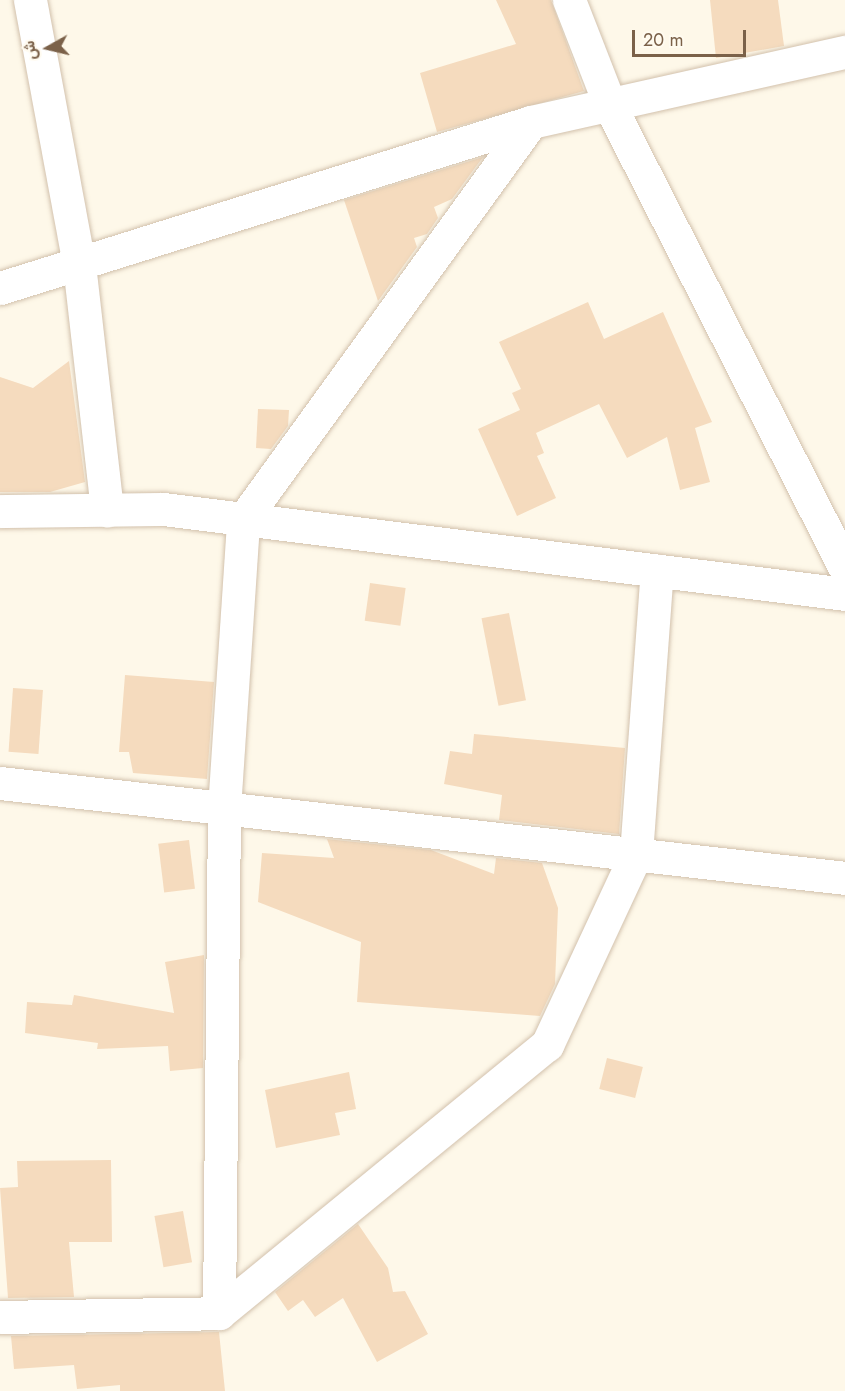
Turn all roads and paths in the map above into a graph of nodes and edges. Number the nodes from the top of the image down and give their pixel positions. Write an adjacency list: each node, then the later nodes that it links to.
1 (30, 0): 6 (street)
2 (569, 0): 4 (street)
3 (845, 52): 4 (street)
4 (611, 108): 5 (street); 11 (street)
5 (531, 122): 6 (street); 10 (street)
6 (79, 264): 7 (street); 8 (street)
7 (0, 288)
8 (107, 510): 9 (street); 10 (street)
9 (0, 511)
10 (243, 520): 12 (street); 15 (street)
11 (845, 568)
12 (657, 571): 13 (street); 16 (street)
13 (845, 594)
14 (0, 783): 15 (street)
15 (224, 809): 16 (street); 18 (street)
16 (636, 854): 17 (street); 18 (street)
17 (845, 878)
18 (219, 1313): 19 (street)
19 (0, 1317)

